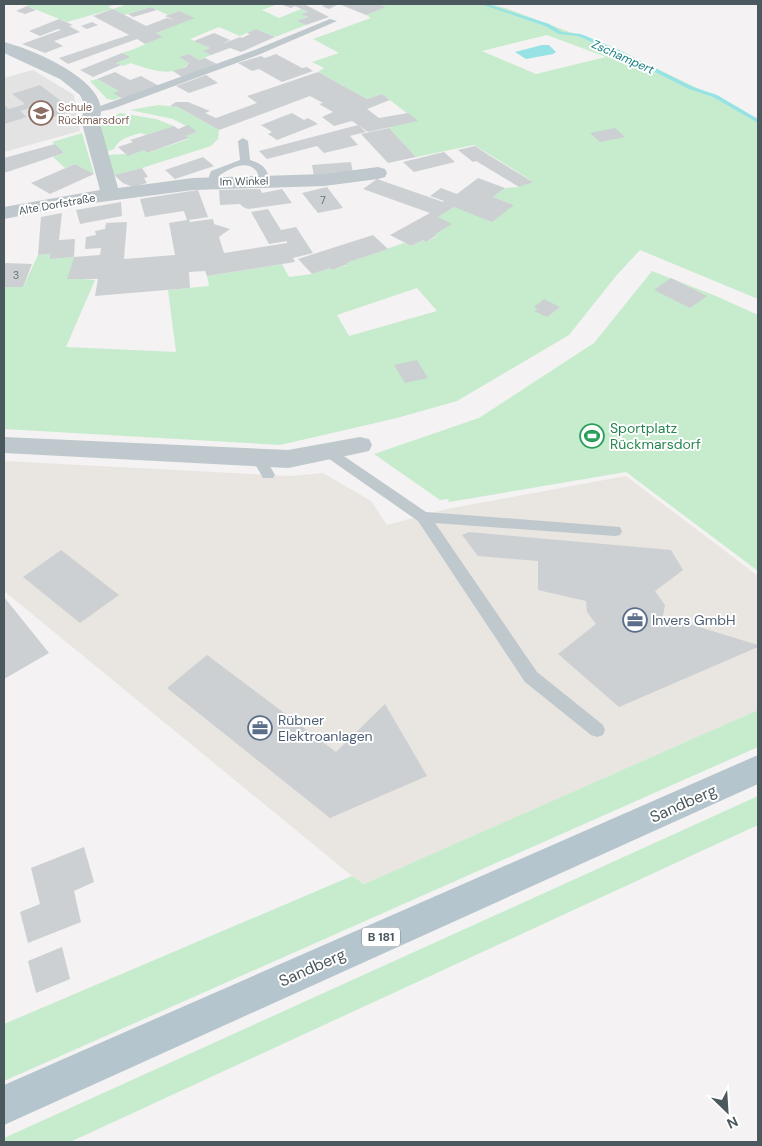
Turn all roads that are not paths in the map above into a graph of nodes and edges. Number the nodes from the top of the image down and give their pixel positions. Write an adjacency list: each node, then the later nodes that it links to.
1 (334, 21): 3 (lane)
2 (4, 47): 3 (street)
3 (94, 110): 9 (street)
4 (243, 140): 5 (lane)
5 (245, 162): 7 (lane); 8 (lane)
6 (378, 173): 7 (street, Im Winkel)
7 (263, 181): 8 (street, Im Winkel)
8 (212, 182): 9 (street, Im Winkel)
9 (110, 194): 10 (street, Alte Dorfstraße)
10 (4, 213)
11 (360, 445): 13 (street)
12 (4, 446): 13 (street)
13 (327, 452): 14 (lane)
14 (423, 517): 15 (lane); 16 (lane)
15 (615, 531)
16 (597, 730)
17 (758, 769): 18 (main road, Sandberg / B 181)
18 (4, 1104)

